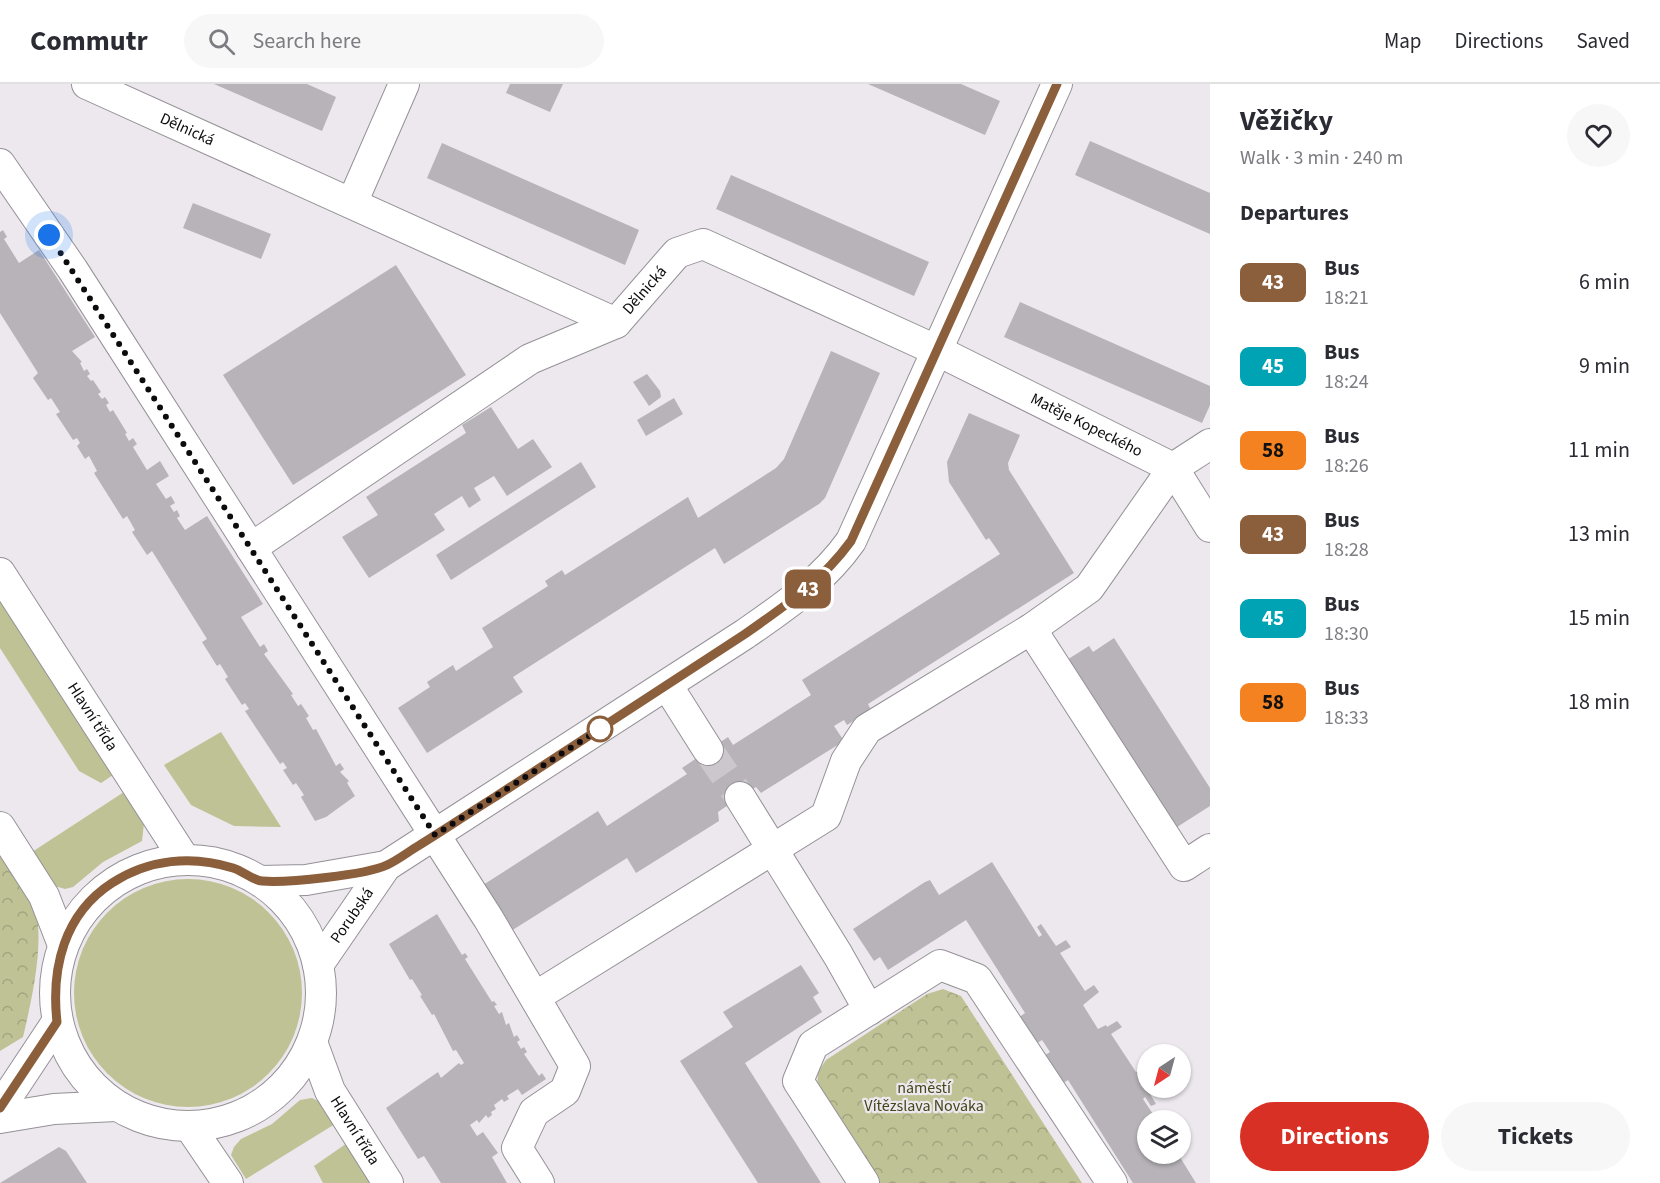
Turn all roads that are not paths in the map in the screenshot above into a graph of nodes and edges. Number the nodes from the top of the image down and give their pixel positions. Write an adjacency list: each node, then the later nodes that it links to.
1 (87, 84): 5 (street, Dělnická)
2 (404, 84): 5 (street)
3 (1057, 84): 7 (street, Porubská)
4 (0, 164): 11 (street)
5 (352, 203): 6 (street, Dělnická)
6 (616, 323): 7 (street, Dělnická); 11 (street)
7 (938, 351): 9 (street, Matěje Kopeckého); 14 (street, Porubská)
8 (1210, 444): 9 (street)
9 (1173, 468): 10 (street); 13 (street)
10 (1210, 527)
11 (251, 548): 18 (street)
12 (0, 573): 21 (street, Hlavní třída)
13 (1031, 629): 19 (street); 20 (street)
14 (667, 685): 15 (street); 18 (street, Porubská)
15 (708, 750)
16 (740, 797): 19 (street)
17 (0, 827): 24 (street)
18 (435, 835): 22 (street, Porubská); 26 (street)
19 (772, 848): 26 (street); 27 (street)
20 (1210, 849)
21 (185, 860): 23 (street); 24 (street)
22 (386, 866): 23 (street, Porubská); 25 (street, Porubská)
23 (260, 881): 25 (street)
24 (63, 945): 28 (street)
25 (318, 965): 29 (street)
26 (535, 997): 36 (street)
27 (868, 1010): 37 (street); 38 (street)
28 (57, 1022): 30 (street); 31 (street)
29 (312, 1042): 33 (street); 35 (street, Hlavní třída)
30 (116, 1106): 32 (street); 33 (street)
31 (0, 1108)
32 (0, 1118)
33 (190, 1127): 34 (street)
34 (228, 1183)
35 (388, 1183)
36 (539, 1183)
37 (864, 1183)
38 (1112, 1183)

